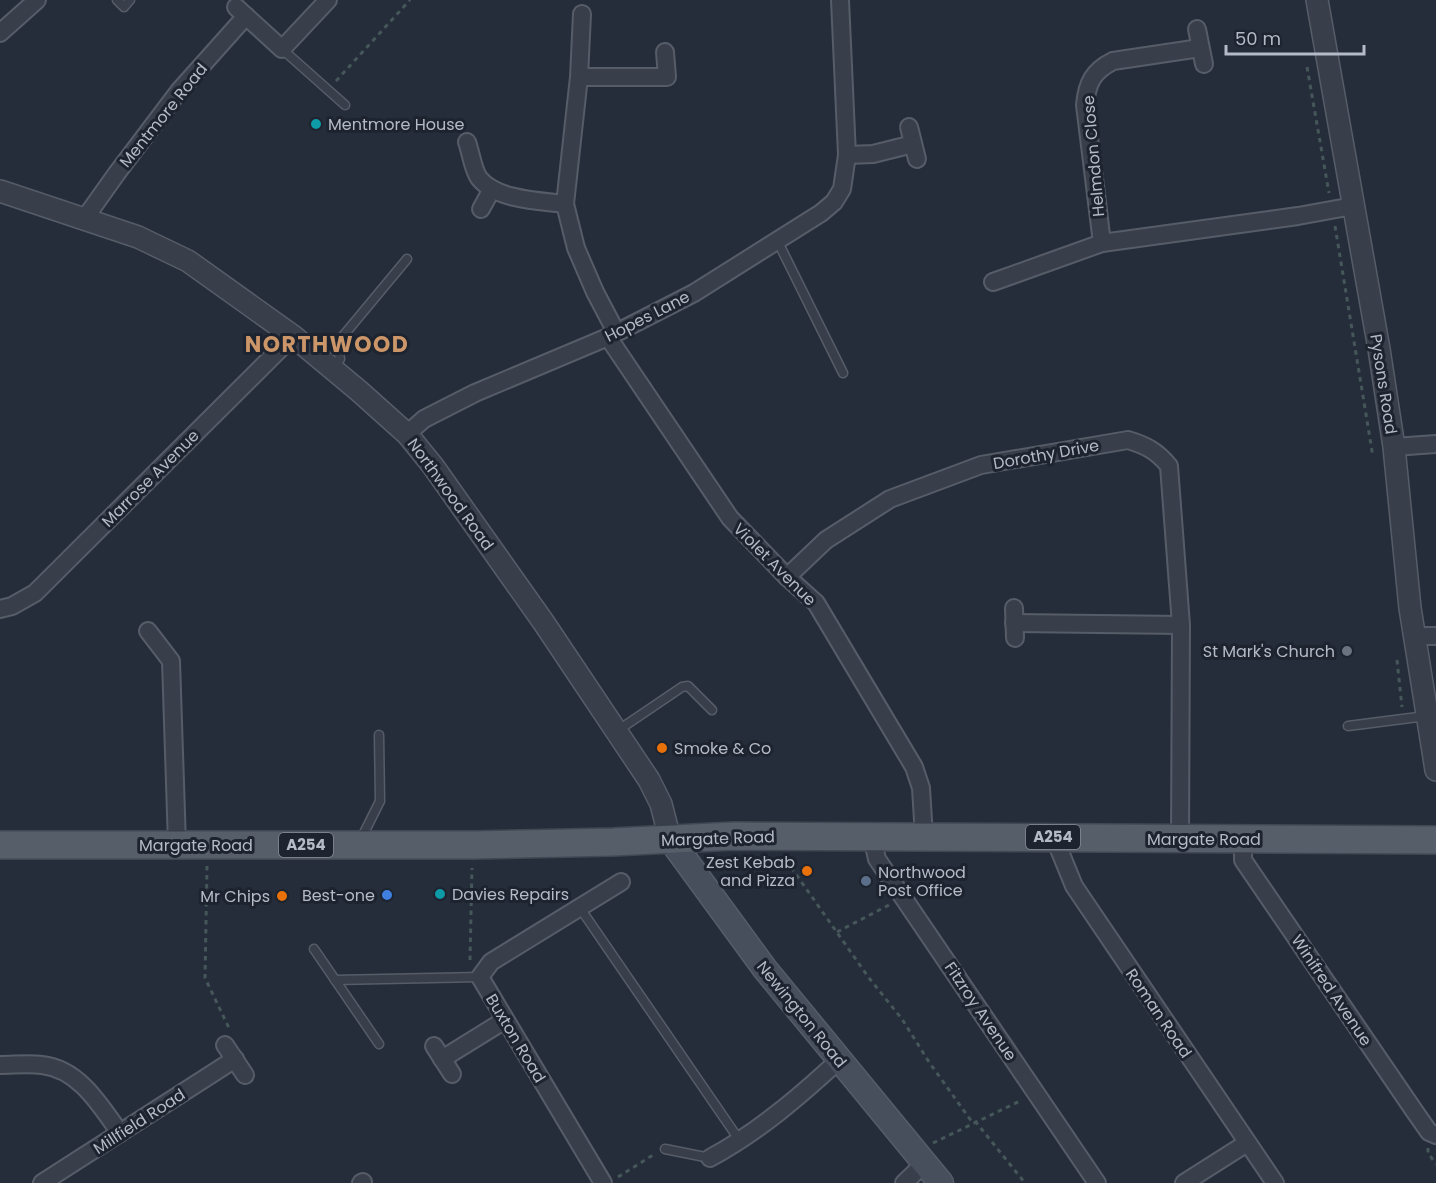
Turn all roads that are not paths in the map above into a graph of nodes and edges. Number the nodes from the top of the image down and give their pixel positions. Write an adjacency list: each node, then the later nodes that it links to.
1 (38, 0): 9 (street)
2 (117, 0): 3 (lane)
3 (130, 0)
4 (328, 0): 10 (street)
5 (840, 0): 16 (street, Hopes Lane)
6 (1317, 0): 20 (street, Pysons Road)
7 (582, 14): 12 (street)
8 (1197, 29): 24 (street, Helmdon Close)
9 (0, 33)
10 (282, 49): 13 (lane); 22 (street, Mentmore Road)
11 (665, 52): 12 (street)
12 (579, 78): 19 (street)
13 (345, 105)
14 (909, 127): 16 (street)
15 (467, 142): 17 (street)
16 (847, 155): 23 (street, Hopes Lane)
17 (492, 189): 19 (street); 21 (street)
18 (0, 191): 22 (street, Northwood Road)
19 (565, 204): 27 (street, Violet Avenue)
20 (1343, 208): 24 (street); 33 (street, Pysons Road)
21 (481, 209)
22 (85, 218): 28 (street, Northwood Road)
23 (777, 240): 27 (street, Hopes Lane); 30 (lane)
24 (1102, 243): 26 (street)
25 (407, 259): 29 (lane)
26 (993, 282)
27 (612, 334): 31 (street, Hopes Lane); 34 (street, Violet Avenue)
28 (293, 336): 29 (street, Northwood Road); 35 (street, Marrose Avenue)
29 (334, 368): 31 (street, Northwood Road)
30 (843, 373)
31 (407, 435): 44 (street, Northwood Road)
32 (1436, 444): 33 (street)
33 (1394, 447): 39 (street, Pysons Road)
34 (787, 577): 37 (street, Dorothy Drive); 48 (street, Violet Avenue)
35 (0, 609)
36 (1014, 623): 37 (street)
37 (1181, 625): 52 (street, Dorothy Drive)
38 (148, 631): 54 (street)
39 (1415, 636): 40 (street); 42 (street, Pysons Road)
40 (1436, 636)
41 (712, 710): 44 (lane)
42 (1426, 713): 43 (lane); 46 (street, Pysons Road)
43 (1348, 726)
44 (616, 732): 50 (street, Northwood Road)
45 (379, 735): 56 (lane)
46 (1436, 770)
47 (872, 837): 48 (main road, Margate Road / A254); 50 (main road, Margate Road / A254); 81 (street, Fitzroy Avenue)
48 (924, 837): 49 (main road, Margate Road / A254)
49 (1054, 837): 52 (main road, Margate Road / A254); 73 (street, Roman Road)
50 (670, 839): 56 (main road, Margate Road / A254); 66 (main road, Newington Road)
51 (1243, 839): 52 (main road, Margate Road / A254); 53 (main road, Margate Road / A254); 71 (street, Winifred Avenue)
52 (1180, 840)
53 (1436, 840)
54 (177, 844): 55 (main road, Margate Road / A254); 56 (main road, Margate Road / A254)
55 (0, 845)
56 (358, 845)
57 (621, 882): 58 (street, Buxton Road)
58 (580, 908): 60 (street, Buxton Road); 72 (lane)
59 (314, 949): 61 (lane)
60 (475, 977): 61 (lane); 62 (street, Buxton Road)
61 (335, 980): 63 (lane)
62 (505, 1020): 68 (street); 78 (street, Buxton Road)
63 (379, 1044)
64 (225, 1045): 65 (street)
65 (235, 1059): 69 (street); 70 (street, Millfield Road)
66 (840, 1060): 72 (street); 75 (main road, Newington Road)
67 (0, 1065): 70 (street)
68 (452, 1074)
69 (245, 1075)
70 (120, 1133): 77 (street, Millfield Road)
71 (1436, 1135)
72 (740, 1142): 76 (street)
73 (1247, 1143): 82 (street); 83 (street, Roman Road)
74 (665, 1149): 76 (lane)
75 (920, 1157): 79 (street); 80 (main road, Newington Road)
76 (710, 1158)
77 (42, 1183)
78 (603, 1183)
79 (904, 1183)
80 (941, 1183)
81 (1097, 1183)
82 (1184, 1183)
83 (1275, 1183)

